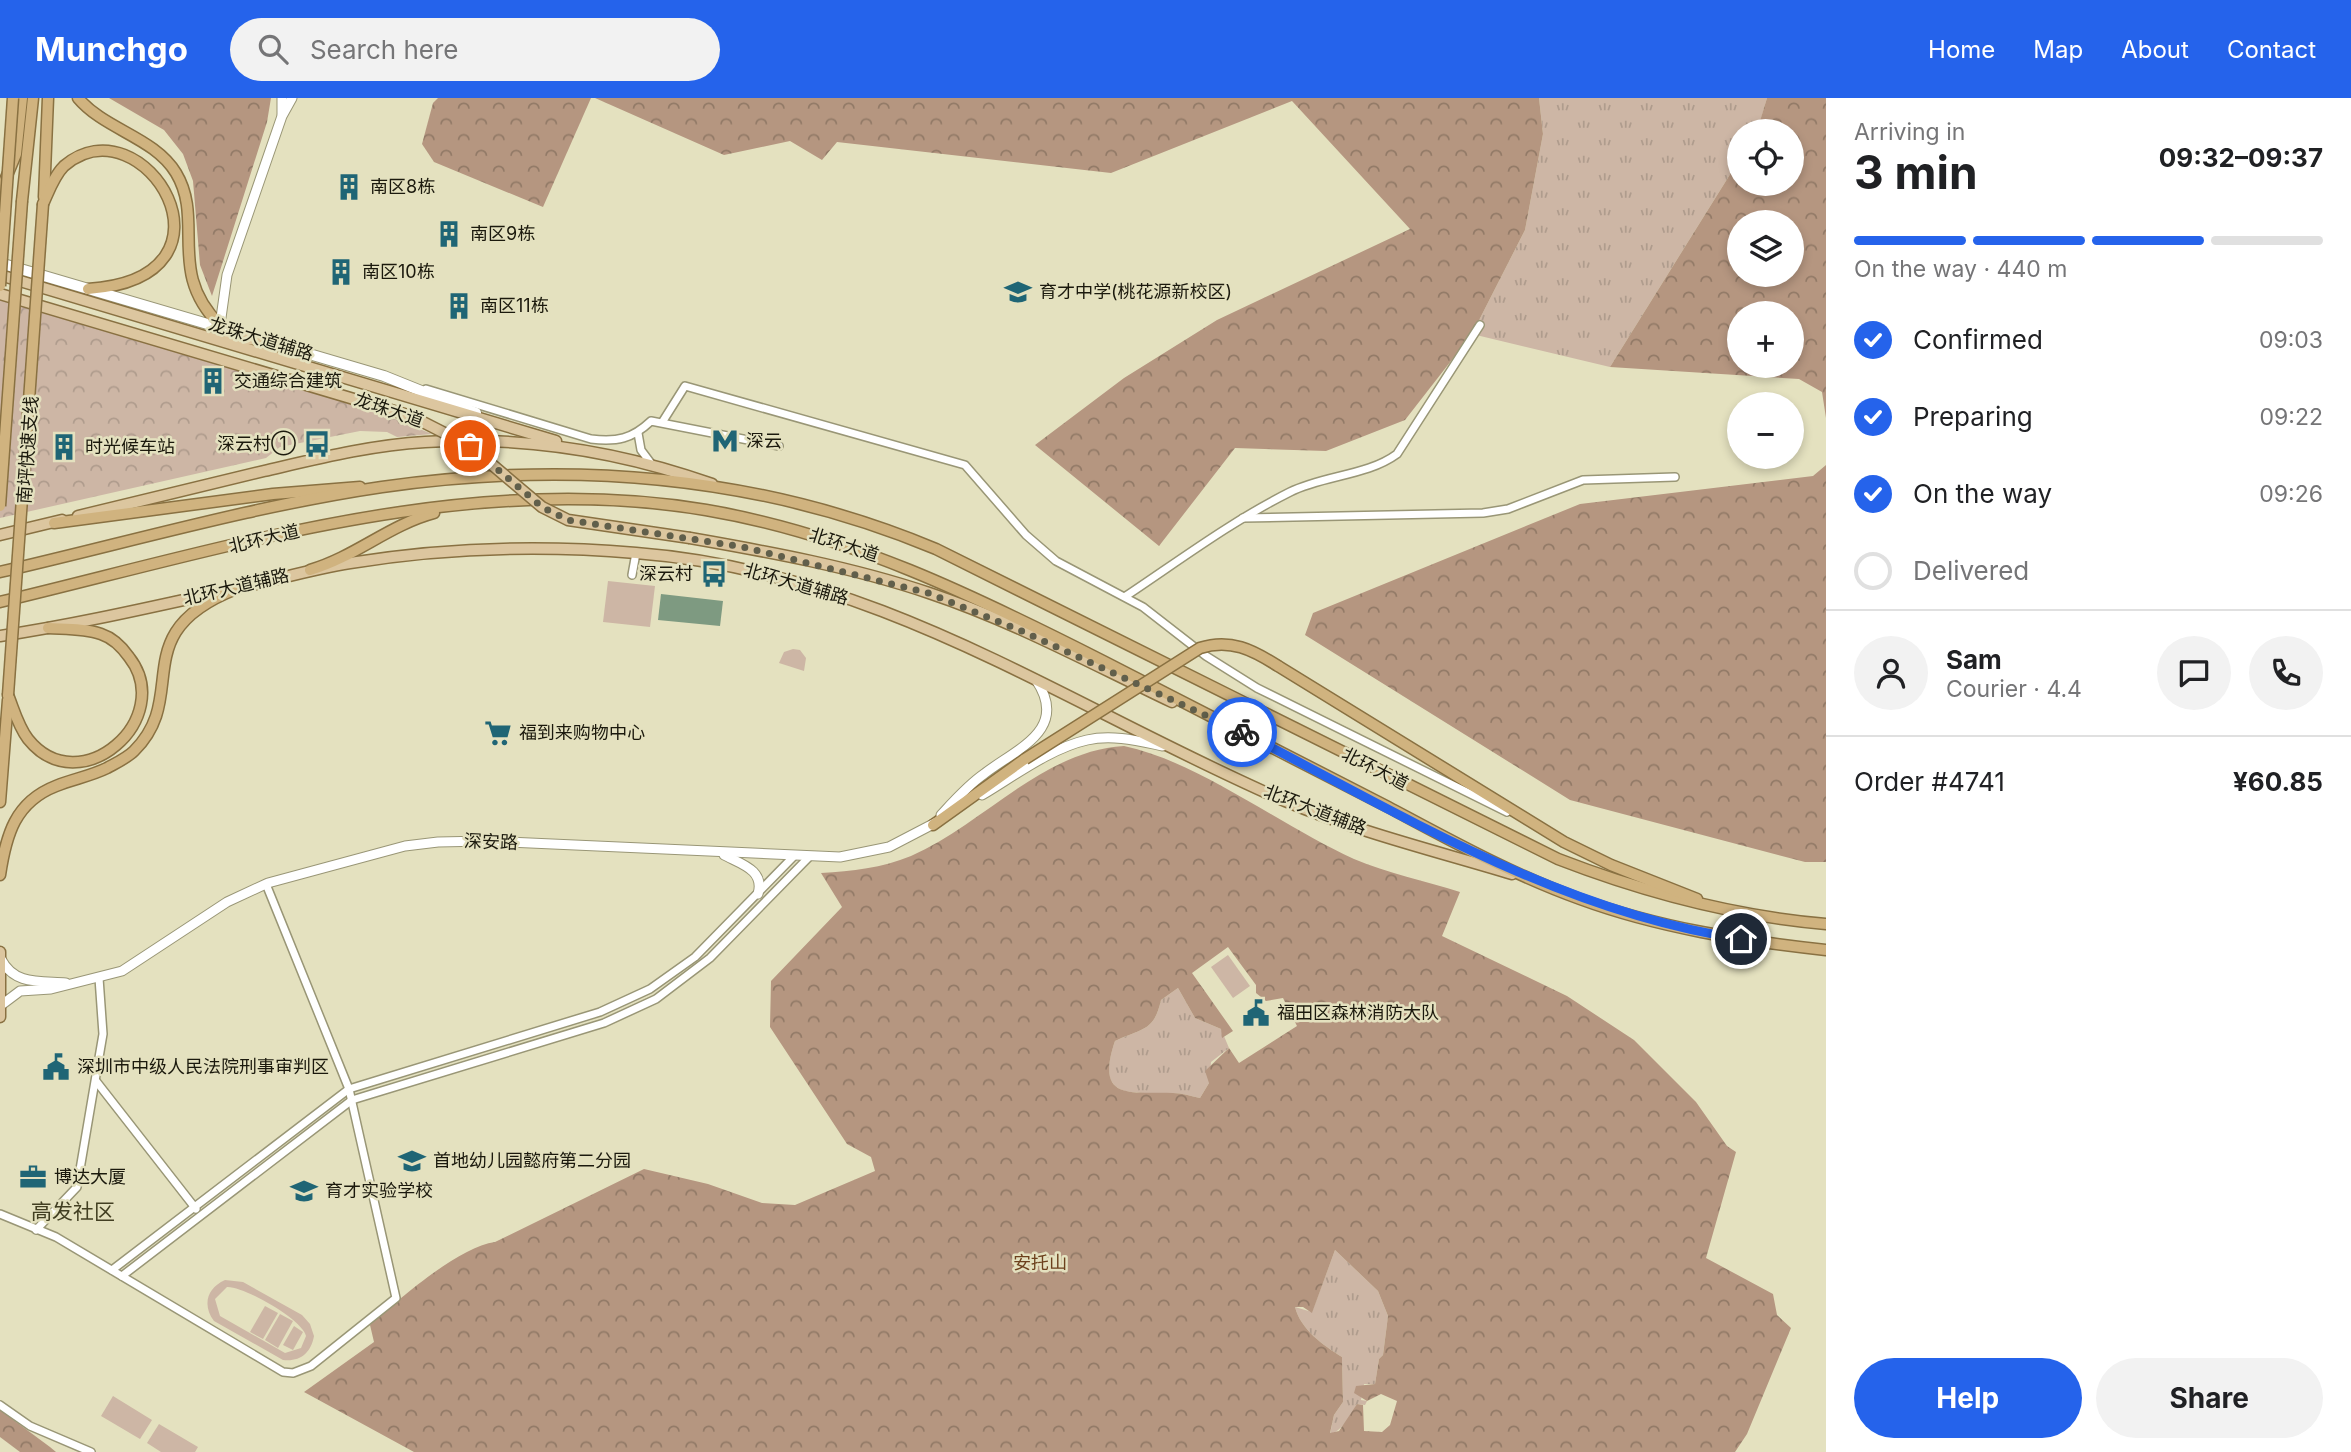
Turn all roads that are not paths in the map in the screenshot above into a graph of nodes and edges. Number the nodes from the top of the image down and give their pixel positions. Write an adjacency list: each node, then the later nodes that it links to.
1 (13, 98): 13 (highway, bridge)
2 (22, 98): 9 (highway)
3 (33, 98): 32 (highway, 南坪快速支线, bridge)
4 (48, 98): 10 (highway, 南坪快速支线)
5 (78, 98): 16 (highway)
6 (282, 98): 8 (street)
7 (292, 98): 8 (street)
8 (282, 116): 16 (street)
9 (0, 192)
10 (43, 204): 14 (highway); 46 (highway, 南坪快速支线, bridge)
11 (0, 263): 14 (main road, 龙珠大道辅路)
12 (0, 275): 18 (main road, 龙珠大道)
13 (0, 286)
14 (88, 289): 16 (main road, 龙珠大道辅路)
15 (0, 294): 47 (main road, 龙珠大道, bridge)
16 (220, 325): 19 (main road, 龙珠大道辅路)
17 (1480, 325): 33 (street)
18 (209, 337): 19 (main road); 22 (main road, 龙珠大道)
19 (261, 340): 20 (main road, 龙珠大道辅路)
20 (384, 376): 22 (main road, 龙珠大道辅路); 23 (street)
21 (663, 421): 23 (street); 24 (street); 41 (street)
22 (517, 429): 25 (main road, 龙珠大道)
23 (638, 433): 26 (street)
24 (779, 446)
25 (579, 448): 26 (main road); 34 (main road)
26 (650, 462): 28 (main road)
27 (1675, 477): 33 (street)
28 (712, 484): 29 (highway, 北环大道); 59 (highway, 北环大道)
29 (380, 487): 34 (highway); 38 (highway, 北环大道)
30 (0, 500): 32 (highway, bridge)
31 (471, 503): 37 (highway); 42 (highway, 北环大道); 47 (highway, 北环大道)
32 (0, 508)
33 (1242, 518): 41 (street)
34 (54, 523): 35 (main road)
35 (0, 535)
36 (636, 553): 37 (main road, 北环大道辅路); 39 (street); 45 (main road, 北环大道辅路)
37 (310, 570): 40 (main road, 北环大道辅路)
38 (0, 572)
39 (632, 575)
40 (236, 589): 43 (main road, 北环大道辅路); 55 (highway)
41 (1126, 596): 50 (street)
42 (0, 602)
43 (48, 628): 44 (main road, 北环大道辅路); 46 (highway)
44 (0, 636)
45 (1033, 677): 48 (main road, 北环大道辅路); 51 (street)
46 (8, 695): 49 (highway, 南坪快速支线)
47 (1230, 725): 57 (highway, 北环大道)
48 (1175, 748): 51 (street, 深安路); 57 (main road, 北环大道辅路)
49 (0, 802)
50 (1524, 819): 51 (highway, bridge); 59 (highway)
51 (933, 824): 54 (street, 深安路)
52 (719, 853): 53 (street, 深安路); 56 (street, 深安路); 58 (street)
53 (794, 856): 54 (street, 深安路); 58 (street)
54 (809, 857): 70 (street)
55 (0, 876)
56 (266, 884): 64 (street, 深安路); 69 (street)
57 (1545, 884): 61 (highway, 北环大道)
58 (758, 894): 69 (street)
59 (1743, 914): 60 (highway, 北环大道)
60 (1826, 924)
61 (1826, 950)
62 (0, 953): 63 (main road)
63 (1, 958): 65 (street); 66 (main road)
64 (99, 978): 65 (street, 深安路); 68 (street)
65 (75, 984): 66 (street)
66 (1, 1006): 67 (main road)
67 (0, 1017)
68 (95, 1080): 71 (street); 74 (street)
69 (349, 1089): 70 (street); 71 (street)
70 (352, 1100): 73 (street); 76 (street)
71 (194, 1206): 73 (street); 75 (street)
72 (0, 1214): 74 (street)
73 (201, 1215): 76 (street)
74 (36, 1230): 75 (street)
75 (112, 1270): 76 (street)
76 (122, 1276)
77 (0, 1405): 78 (street)
78 (91, 1452)

